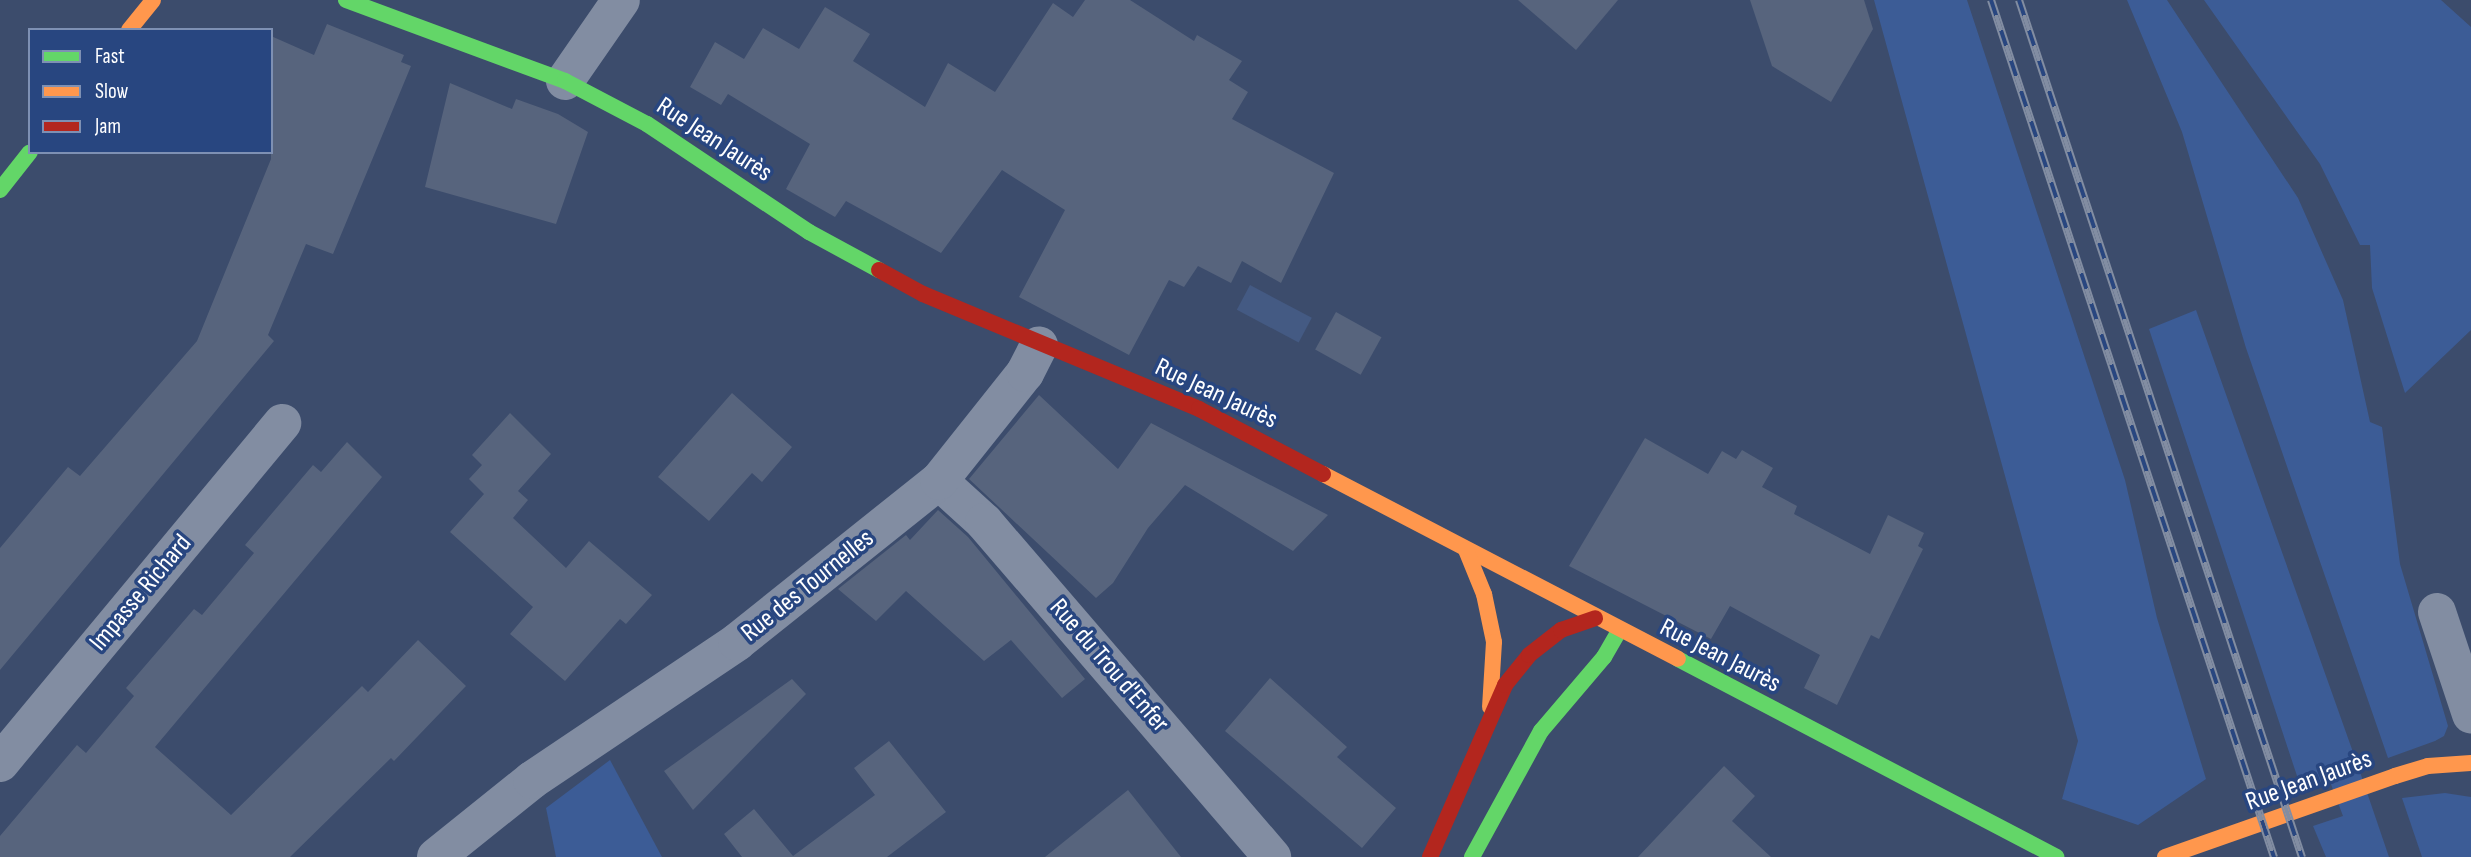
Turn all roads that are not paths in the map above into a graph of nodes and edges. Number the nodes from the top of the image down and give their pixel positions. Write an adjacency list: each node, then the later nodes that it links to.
1 (153, 0): 4 (street)
2 (346, 0): 5 (street, Rue Jean Jaurès)
3 (621, 0): 5 (street)
4 (131, 28)
5 (565, 81): 8 (street, Rue Jean Jaurès)
6 (28, 154): 7 (street)
7 (0, 190)
8 (1039, 345): 10 (street, Rue des Tournelles); 11 (street, Rue Jean Jaurès)
9 (282, 423): 17 (street, Impasse Richard)
10 (939, 481): 19 (street, Rue des Tournelles); 20 (street, Rue du Trou d'Enfer)
11 (1466, 550): 13 (street, Rue Jean Jaurès); 16 (street)
12 (2437, 612): 15 (street)
13 (1595, 618): 14 (street, Rue Jean Jaurès); 16 (street)
14 (1619, 631): 22 (street); 23 (street, Rue Jean Jaurès)
15 (2471, 715)
16 (1488, 720): 21 (street)
17 (0, 763)
18 (2471, 763): 24 (street, Rue Jean Jaurès)
19 (436, 857)
20 (1272, 857)
21 (1430, 857)
22 (1472, 857)
23 (2056, 857)
24 (2165, 857)

